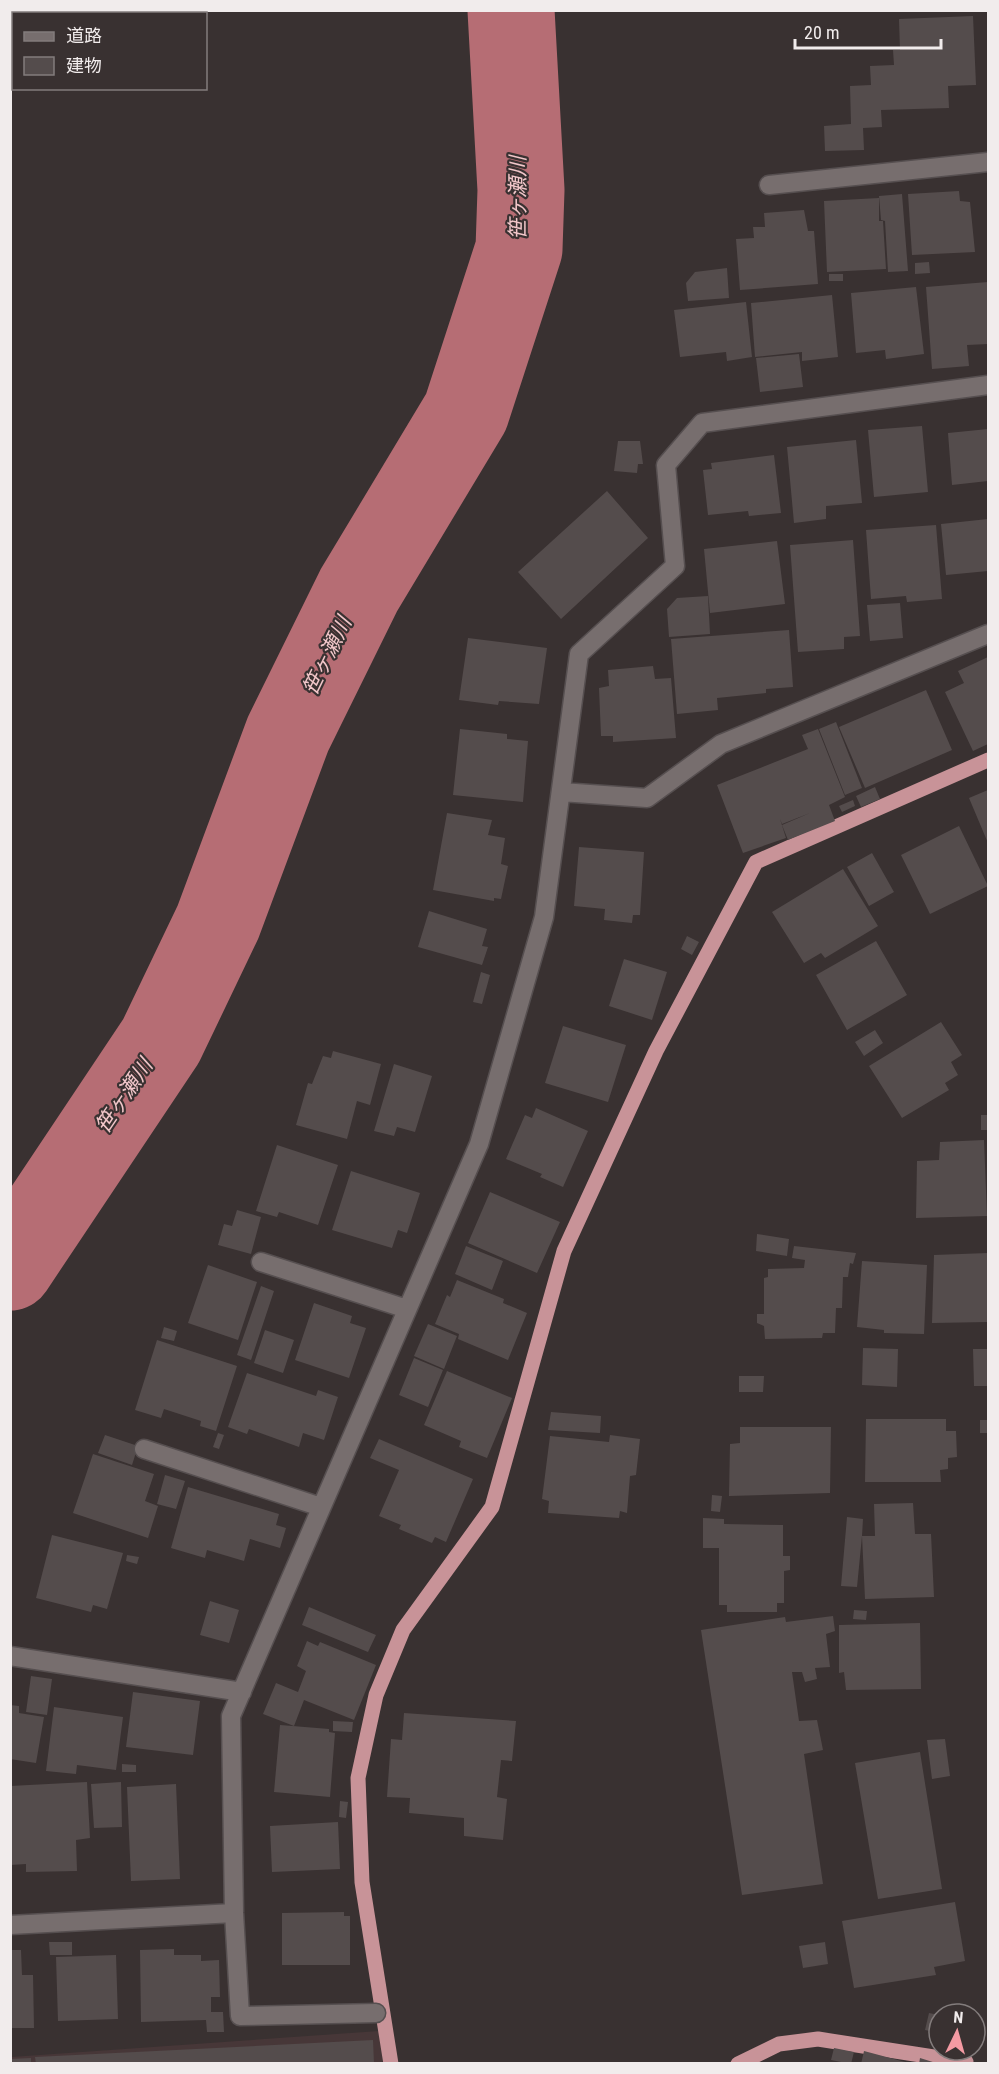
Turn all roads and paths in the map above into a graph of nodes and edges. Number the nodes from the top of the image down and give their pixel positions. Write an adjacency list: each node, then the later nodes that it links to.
1 (988, 162): 2 (street)
2 (769, 185)
3 (988, 385): 5 (street)
4 (988, 634): 5 (street)
5 (561, 792): 7 (street)
6 (261, 1262): 7 (street)
7 (407, 1309): 9 (street)
8 (144, 1449): 9 (street)
9 (321, 1507): 11 (street)
10 (10, 1656): 11 (street)
11 (242, 1692): 12 (street)
12 (234, 1912): 13 (street); 14 (street)
13 (10, 1925)
14 (376, 2013)

